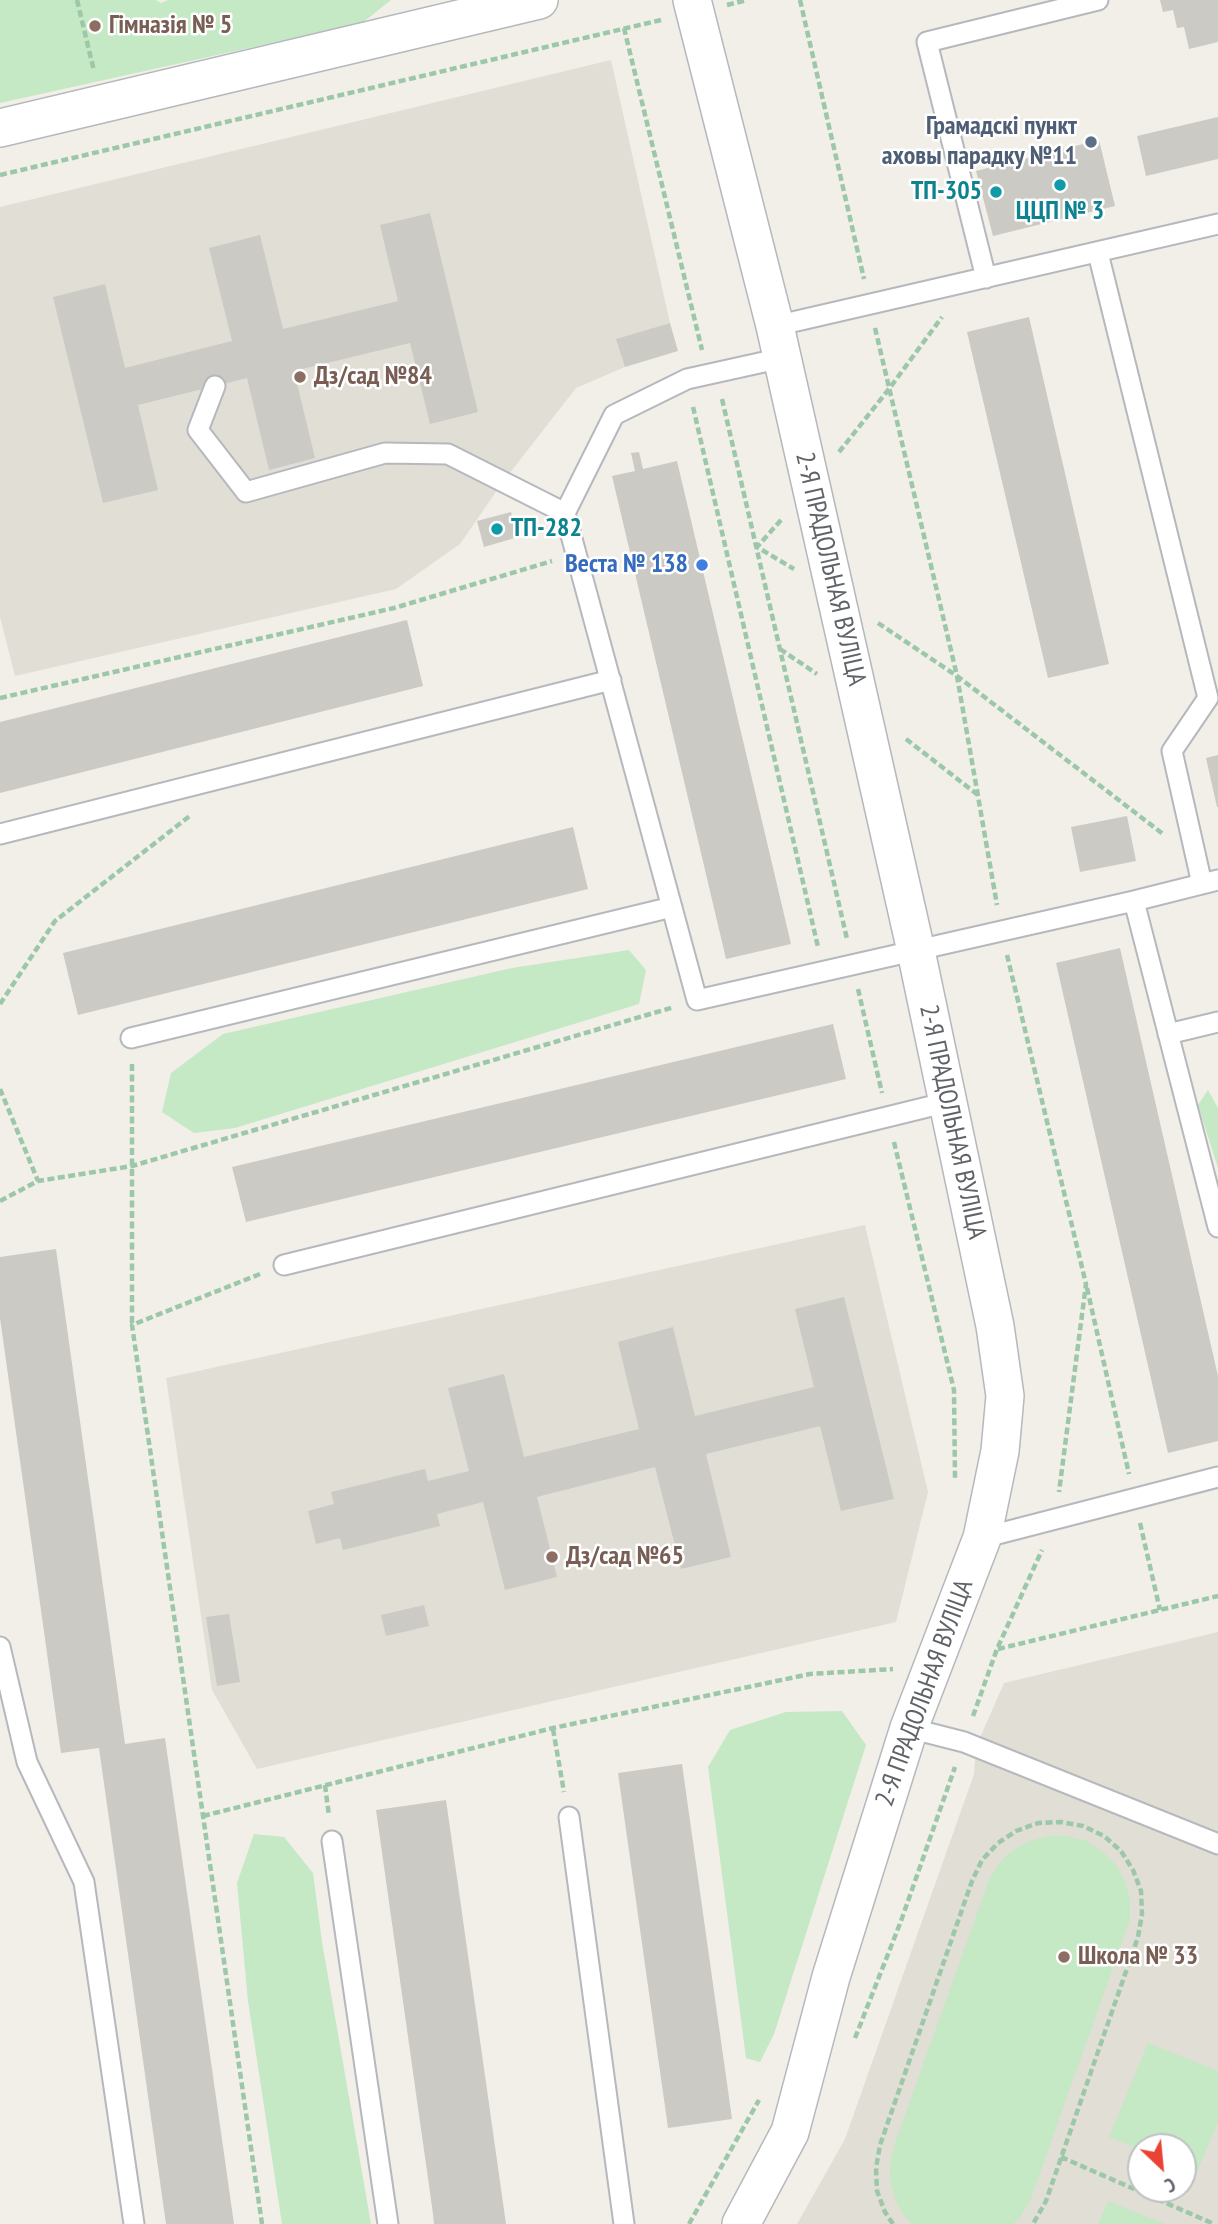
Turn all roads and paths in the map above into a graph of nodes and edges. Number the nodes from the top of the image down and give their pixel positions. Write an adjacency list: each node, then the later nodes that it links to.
1 (77, 0): 6 (path)
2 (539, 0): 7 (street)
3 (747, 0): 5 (path)
4 (1098, 0): 11 (lane)
5 (694, 6): 8 (path); 12 (street, 2-Я ПРАДОЛЬНАЯ ВУЛІЦА)
6 (96, 75)
7 (0, 128)
8 (0, 175)
9 (1218, 224): 10 (lane)
10 (1098, 253): 11 (lane); 23 (lane)
11 (977, 280): 12 (lane); 15 (path)
12 (778, 342): 13 (lane); 15 (street, 2-Я ПРАДОЛЬНАЯ ВУЛІЦА)
13 (687, 379): 16 (lane); 28 (path)
14 (215, 386): 16 (lane)
15 (811, 486): 18 (street, 2-Я ПРАДОЛЬНАЯ ВУЛІЦА); 18 (path)
16 (565, 513): 17 (lane)
17 (576, 554): 19 (lane); 20 (path)
18 (835, 594): 23 (path); 27 (street, 2-Я ПРАДОЛЬНАЯ ВУЛІЦА)
19 (611, 680): 22 (lane); 26 (lane)
20 (0, 698)
21 (193, 813): 30 (path)
22 (0, 834)
23 (1197, 861): 24 (lane)
24 (1210, 882): 25 (lane)
25 (1134, 901): 27 (lane); 32 (lane)
26 (672, 908): 29 (lane); 33 (lane)
27 (916, 951): 28 (lane); 35 (street, 2-Я ПРАДОЛЬНАЯ ВУЛІЦА)
28 (824, 972): 29 (lane)
29 (697, 1000): 36 (path)
30 (0, 1004)
31 (1218, 1022): 32 (lane)
32 (1168, 1034): 39 (lane)
33 (131, 1038): 36 (path)
34 (0, 1089): 37 (path)
35 (948, 1102): 40 (lane); 45 (street, 2-Я ПРАДОЛЬНАЯ ВУЛІЦА)
36 (132, 1166): 37 (path); 42 (path)
37 (38, 1181): 38 (path)
38 (0, 1201)
39 (1218, 1227)
40 (284, 1265): 42 (path)
41 (1086, 1284): 44 (path)
42 (132, 1325): 53 (path)
43 (1218, 1477): 44 (lane)
44 (1135, 1498): 45 (lane); 47 (path)
45 (982, 1538): 52 (street, 2-Я ПРАДОЛЬНАЯ ВУЛІЦА)
46 (1218, 1596): 47 (path)
47 (1160, 1610): 49 (path)
48 (0, 1647): 58 (lane)
49 (997, 1649)
50 (901, 1669): 51 (path)
51 (553, 1728): 53 (path); 54 (path)
52 (909, 1728): 56 (lane); 62 (street, 2-Я ПРАДОЛЬНАЯ ВУЛІЦА)
53 (203, 1816): 59 (path)
54 (569, 1818): 61 (lane)
55 (332, 1841): 60 (lane)
56 (1218, 1844)
57 (1061, 2157): 63 (path); 64 (path); 65 (path)
58 (134, 2224)
59 (262, 2224)
60 (388, 2224)
61 (624, 2224)
62 (741, 2224)
63 (893, 2224)
64 (1033, 2224)
65 (1214, 2224)

